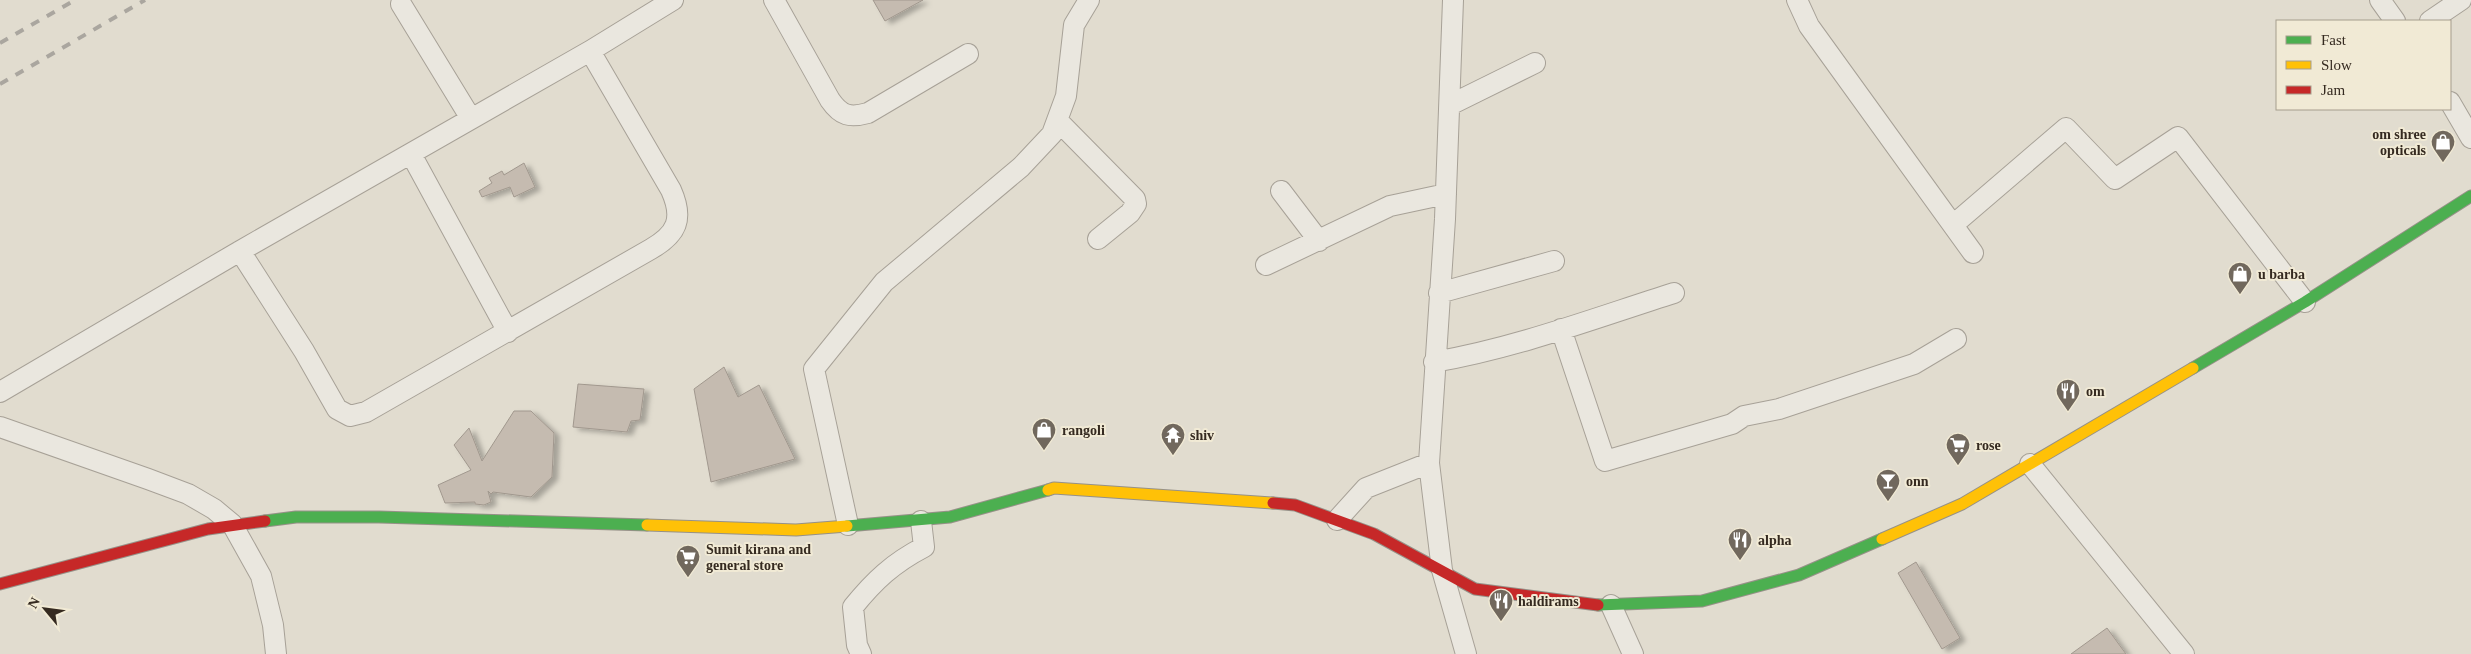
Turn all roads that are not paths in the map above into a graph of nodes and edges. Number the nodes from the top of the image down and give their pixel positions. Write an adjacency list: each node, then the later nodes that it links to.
1 (673, 0): 11 (street)
2 (774, 0): 12 (street)
3 (1089, 0): 17 (street)
4 (1453, 0): 15 (street)
5 (1797, 0): 23 (street)
6 (2380, 0): 9 (street)
7 (2461, 0): 10 (street)
8 (401, 4): 16 (street)
9 (2394, 20)
10 (2431, 20)
11 (590, 51): 16 (street); 34 (street)
12 (968, 54)
13 (1534, 63): 15 (street)
14 (2451, 104): 18 (street)
15 (1450, 105): 21 (street)
16 (470, 117): 19 (street)
17 (1059, 122): 24 (street); 44 (street)
18 (2471, 138)
19 (411, 154): 26 (street); 34 (street)
20 (1281, 191): 25 (street)
21 (1446, 194): 25 (street); 30 (street)
22 (2471, 196): 32 (main road)
23 (1953, 225): 27 (street); 32 (street)
24 (1098, 239)
25 (1319, 241): 29 (street)
26 (240, 251): 34 (street); 37 (street)
27 (1974, 253)
28 (1554, 261): 30 (street)
29 (1266, 265)
30 (1439, 293): 36 (street)
31 (1674, 293): 33 (street)
32 (2305, 302): 40 (main road)
33 (1561, 329): 35 (street); 36 (street)
34 (508, 332)
35 (1956, 339)
36 (1434, 362): 39 (street)
37 (0, 392)
38 (0, 427): 43 (street)
39 (1429, 463): 41 (street); 45 (street)
40 (2030, 464): 47 (main road); 52 (street)
41 (1336, 520): 42 (main road); 45 (main road)
42 (921, 522): 44 (main road); 49 (street)
43 (232, 524): 44 (main road); 46 (main road); 48 (street)
44 (848, 525)
45 (1442, 570): 47 (main road); 50 (street)
46 (0, 584)
47 (1611, 605): 51 (street)
48 (276, 654)
49 (861, 654)
50 (1466, 654)
51 (1633, 654)
52 (2184, 654)

